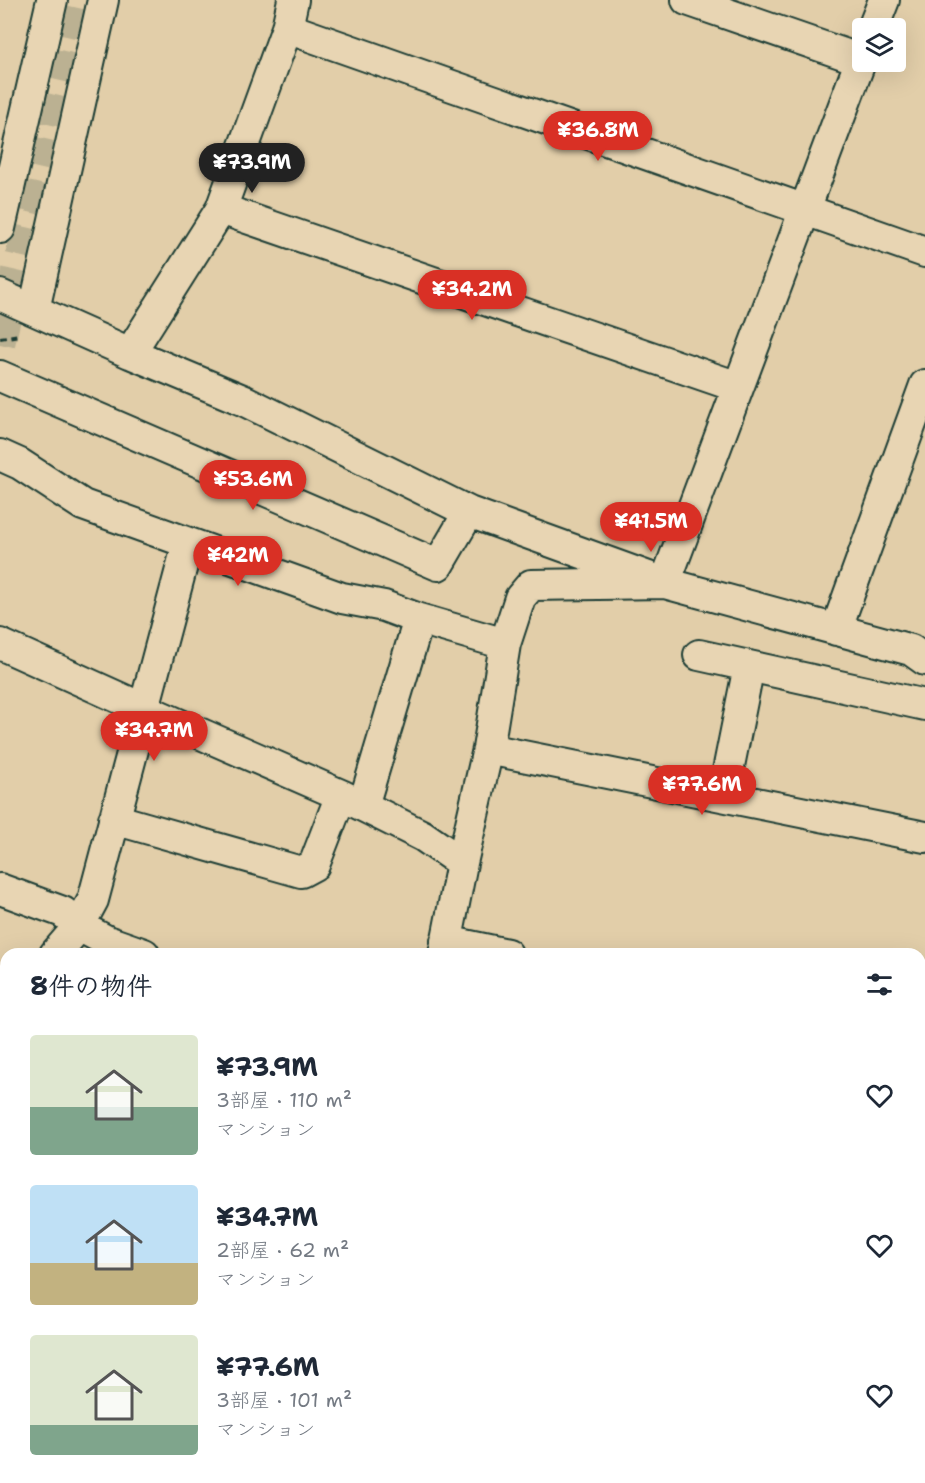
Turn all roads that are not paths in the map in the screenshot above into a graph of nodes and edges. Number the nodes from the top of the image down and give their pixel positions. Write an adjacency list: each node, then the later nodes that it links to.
1 (52, 0): 11 (street)
2 (103, 0): 14 (street)
3 (687, 0): 7 (street)
4 (884, 0): 6 (street)
5 (290, 14): 9 (street); 10 (street)
6 (877, 18)
7 (852, 55)
8 (857, 72): 10 (street)
9 (221, 209): 15 (street); 18 (street)
10 (805, 210): 12 (street); 18 (street)
11 (0, 228)
12 (925, 252)
13 (0, 295): 14 (street)
14 (34, 310): 15 (street)
15 (130, 352): 20 (street)
16 (0, 376): 20 (street)
17 (925, 385): 24 (street)
18 (738, 387): 22 (street)
19 (0, 455): 21 (street)
20 (469, 512): 22 (street)
21 (188, 543): 23 (street); 31 (street)
22 (665, 583): 24 (street); 26 (street)
23 (419, 618): 26 (street); 34 (street)
24 (837, 630): 28 (street)
25 (0, 644): 31 (street)
26 (505, 644): 32 (street)
27 (699, 655): 29 (street)
28 (925, 660)
29 (749, 666): 30 (street); 33 (street)
30 (925, 705)
31 (144, 709): 34 (street); 35 (street)
32 (488, 749): 33 (street); 37 (street)
33 (723, 796): 36 (street)
34 (352, 801): 35 (street); 37 (street)
35 (114, 819): 39 (street)
36 (925, 837)
37 (462, 863): 42 (street)
38 (0, 889): 39 (street)
39 (79, 926): 40 (street); 41 (street)
40 (61, 948)
41 (127, 948)
42 (445, 948)

